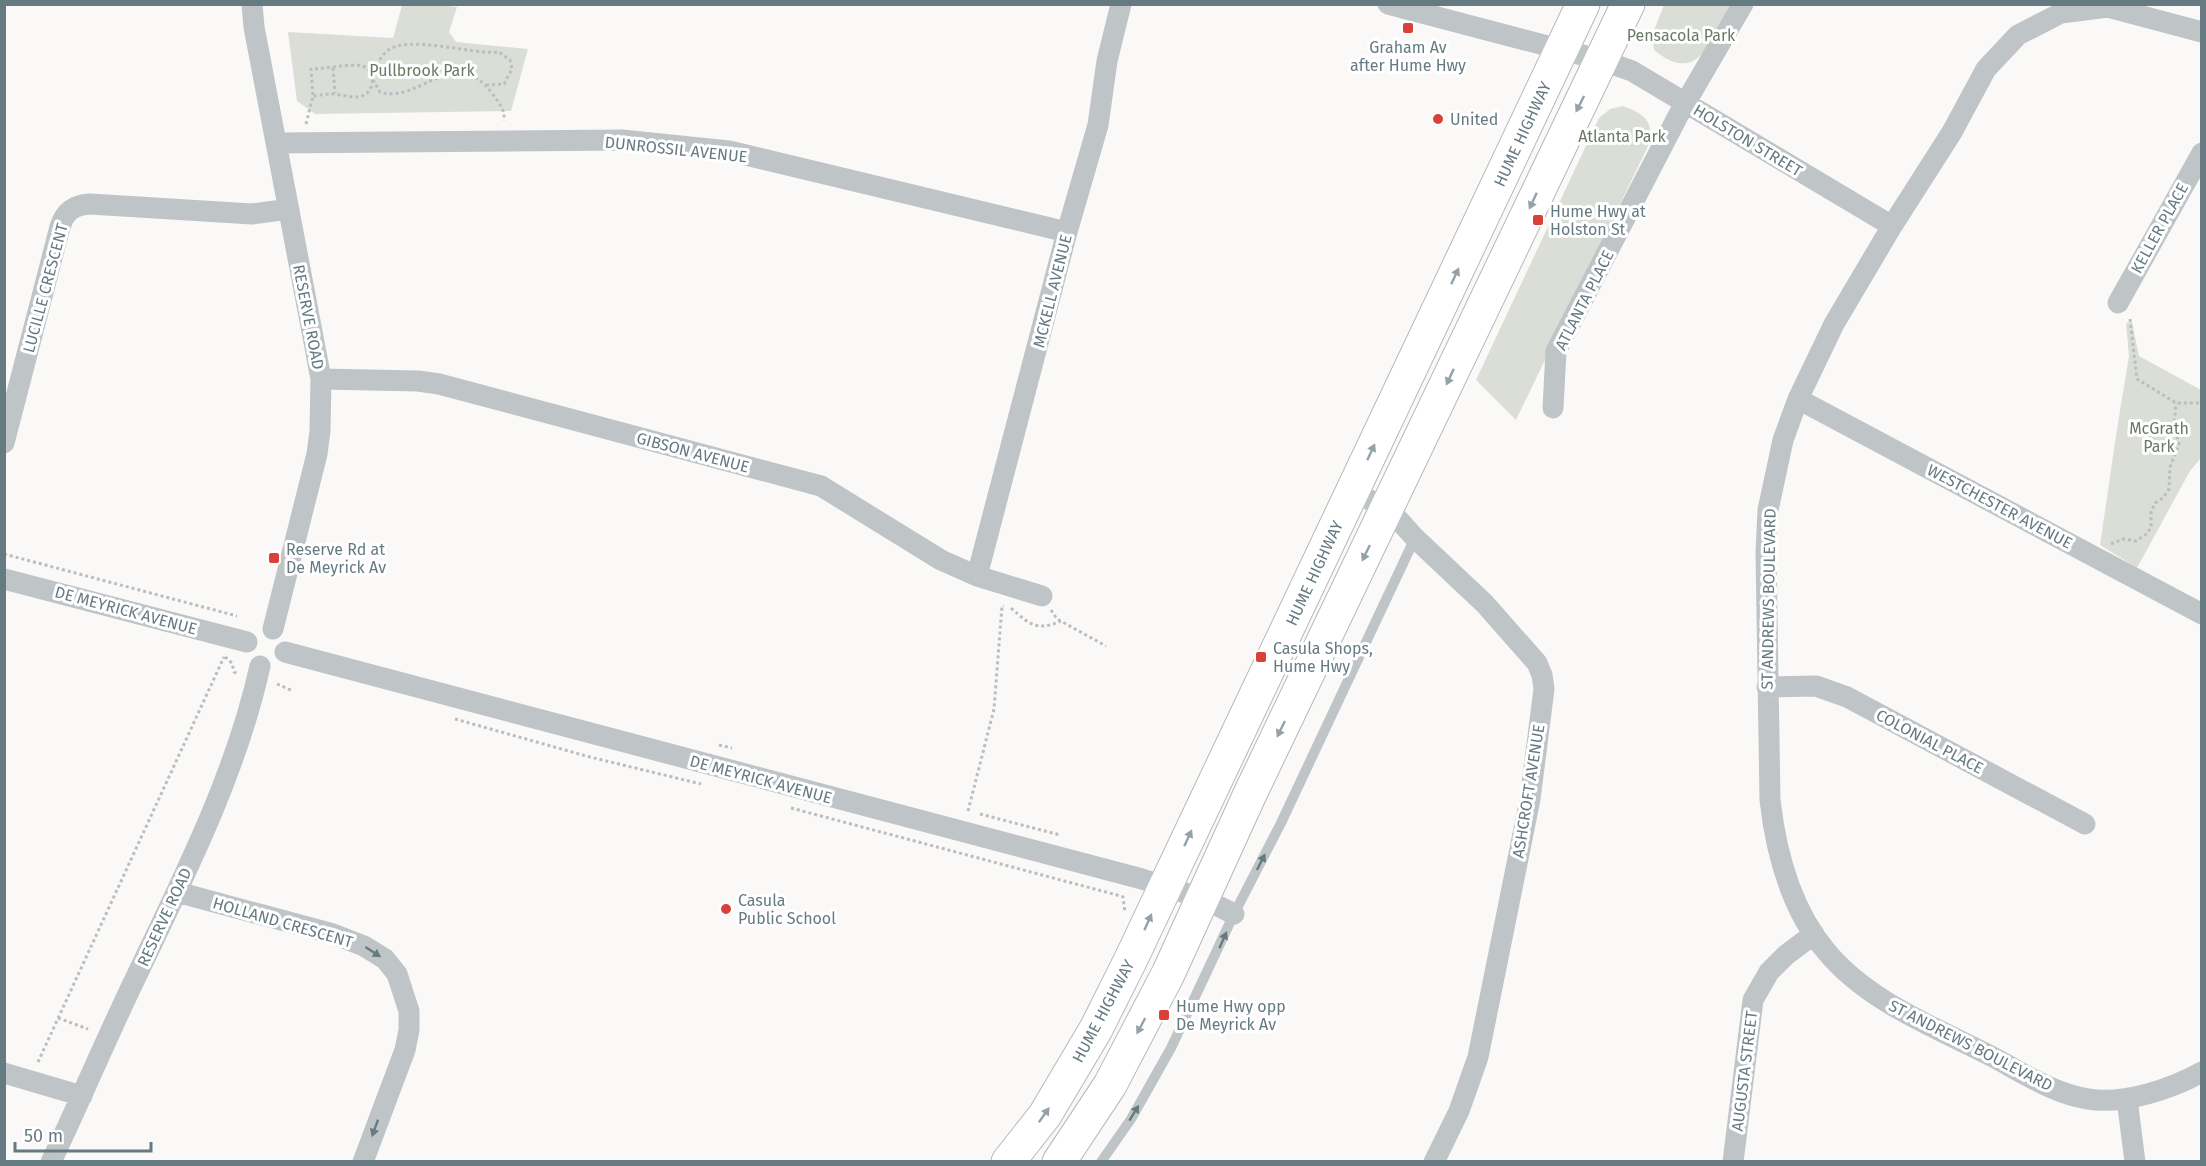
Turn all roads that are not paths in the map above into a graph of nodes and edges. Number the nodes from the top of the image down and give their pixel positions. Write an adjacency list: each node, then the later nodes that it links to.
1 (252, 4): 12 (street, RESERVE ROAD)
2 (1121, 4): 16 (street, MCKELL AVENUE)
3 (1388, 4): 9 (street, HOLSTON STREET)
4 (1582, 4): 9 (highway, HUME HIGHWAY)
5 (1628, 4): 10 (highway)
6 (1743, 4): 11 (street, ATLANTA PLACE)
7 (2059, 8): 8 (street, ST ANDREWS BOULEVARD); 15 (street, ST ANDREWS BOULEVARD)
8 (2202, 32)
9 (1561, 50): 10 (street, HOLSTON STREET); 22 (highway, HUME HIGHWAY, one-way to 9)
10 (1601, 60): 11 (street, HOLSTON STREET); 23 (highway, one-way to 23)
11 (1686, 102): 15 (street, HOLSTON STREET); 20 (street, ATLANTA PLACE)
12 (276, 143): 14 (street, RESERVE ROAD); 16 (street, DUNROSSIL AVENUE)
13 (2202, 153): 17 (street, KELLER PLACE)
14 (289, 209): 18 (street, RESERVE ROAD); 21 (street, LUCILLE CRESCENT)
15 (1892, 226): 19 (street, ST ANDREWS BOULEVARD)
16 (1067, 232): 25 (street, MCKELL AVENUE)
17 (2120, 299)
18 (321, 379): 25 (street, GIBSON AVENUE); 29 (street, RESERVE ROAD)
19 (1797, 399): 28 (street, WESTCHESTER AVENUE); 33 (street, ST ANDREWS BOULEVARD)
20 (1553, 408)
21 (4, 443)
22 (1352, 492): 23 (street, ASHCROFT AVENUE); 35 (highway, HUME HIGHWAY, one-way to 22)
23 (1388, 508): 24 (street, ASHCROFT AVENUE); 37 (highway, one-way to 37)
24 (1416, 538): 38 (lane, one-way to 24); 49 (street, ASHCROFT AVENUE)
25 (977, 576): 27 (street, GIBSON AVENUE)
26 (4, 579): 30 (street, DE MEYRICK AVENUE)
27 (1042, 596)
28 (2202, 614)
29 (273, 628): 30 (street); 31 (street)
30 (247, 642): 32 (street)
31 (285, 652): 32 (street); 35 (street, DE MEYRICK AVENUE)
32 (260, 666): 36 (street, RESERVE ROAD)
33 (1767, 687): 34 (street, COLONIAL PLACE); 39 (street, ST ANDREWS BOULEVARD)
34 (2085, 824)
35 (1166, 886): 37 (street, DE MEYRICK AVENUE); 46 (highway, HUME HIGHWAY, one-way to 35)
36 (177, 892): 42 (street, RESERVE ROAD); 45 (street, HOLLAND CRESCENT, one-way to 45)
37 (1203, 899): 38 (street, DE MEYRICK AVENUE); 47 (highway, one-way to 47)
38 (1234, 914): 48 (lane, one-way to 38)
39 (1814, 934): 43 (street, ST ANDREWS BOULEVARD); 50 (street, AUGUSTA STREET)
40 (2202, 1072): 43 (street, ST ANDREWS BOULEVARD)
41 (4, 1073): 42 (street)
42 (82, 1096): 44 (street, RESERVE ROAD)
43 (2127, 1099): 51 (street)
44 (51, 1161)
45 (363, 1161)
46 (1008, 1161)
47 (1059, 1161)
48 (1101, 1161)
49 (1434, 1161)
50 (1732, 1161)
51 (2135, 1161)

